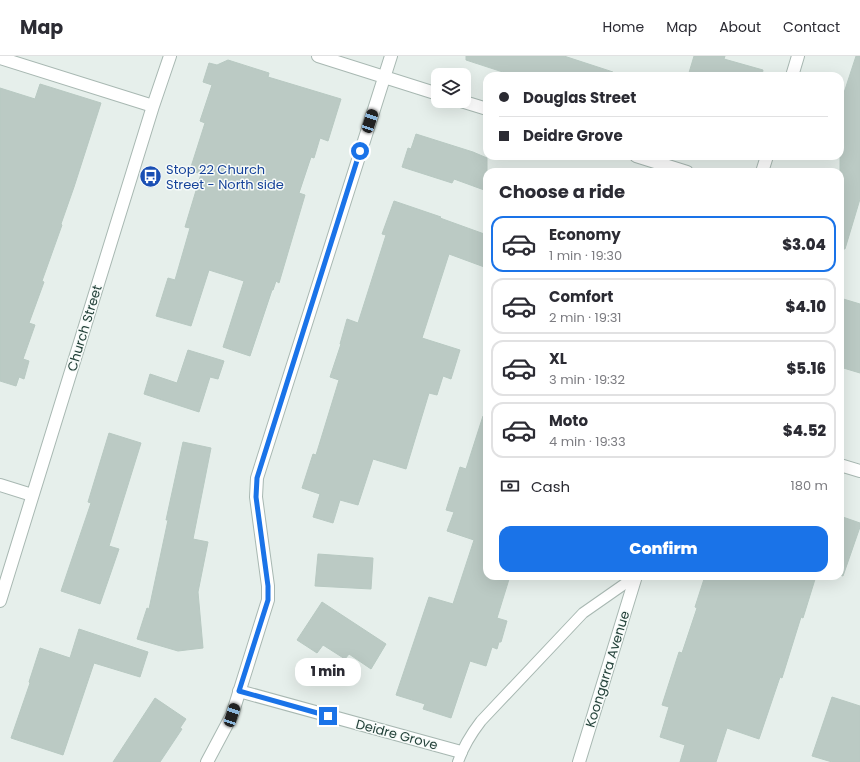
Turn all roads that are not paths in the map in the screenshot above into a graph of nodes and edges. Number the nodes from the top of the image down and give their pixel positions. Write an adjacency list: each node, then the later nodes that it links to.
1 (170, 56): 10 (street, Church Street)
2 (318, 56): 7 (street)
3 (390, 56): 7 (street)
4 (798, 56): 6 (street)
5 (0, 58): 10 (street)
6 (793, 72)
7 (384, 77): 8 (street); 21 (street)
8 (431, 92)
9 (471, 104): 11 (street)
10 (153, 106): 17 (street, Church Street)
11 (483, 108)
12 (649, 160): 13 (street)
13 (674, 168)
14 (844, 466): 15 (street)
15 (860, 471)
16 (0, 485): 17 (street)
17 (32, 495): 20 (street, Church Street)
18 (630, 580): 22 (lane)
19 (635, 580): 24 (street, Koongarra Avenue)
20 (0, 601)
21 (239, 691): 22 (street, Deidre Grove); 23 (street)
22 (459, 757)
23 (207, 762)
24 (578, 762)

